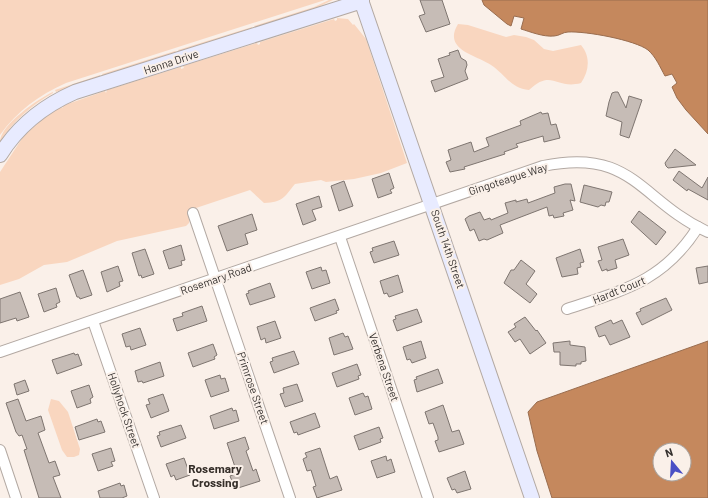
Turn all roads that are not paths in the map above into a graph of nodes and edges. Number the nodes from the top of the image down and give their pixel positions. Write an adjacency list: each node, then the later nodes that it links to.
1 (362, 0): 2 (main road, Hanna Drive); 3 (main road, South 14th Street)
2 (0, 155)
3 (432, 204): 5 (street, Gingoteague Way); 7 (street, Rosemary Road); 17 (main road, South 14th Street)
4 (193, 213): 8 (street, Primrose Street)
5 (698, 227): 6 (street, Gingoteague Way); 9 (street, Hardt Court)
6 (708, 232)
7 (340, 236): 8 (street, Rosemary Road); 16 (street, Verbena Street)
8 (216, 279): 10 (street, Rosemary Road); 15 (street, Primrose Street)
9 (567, 309)
10 (93, 321): 11 (street, Rosemary Road); 14 (street, Hollyhock Street)
11 (0, 352)
12 (0, 450): 13 (street)
13 (16, 498)
14 (154, 498)
15 (290, 498)
16 (428, 498)
17 (532, 498)

